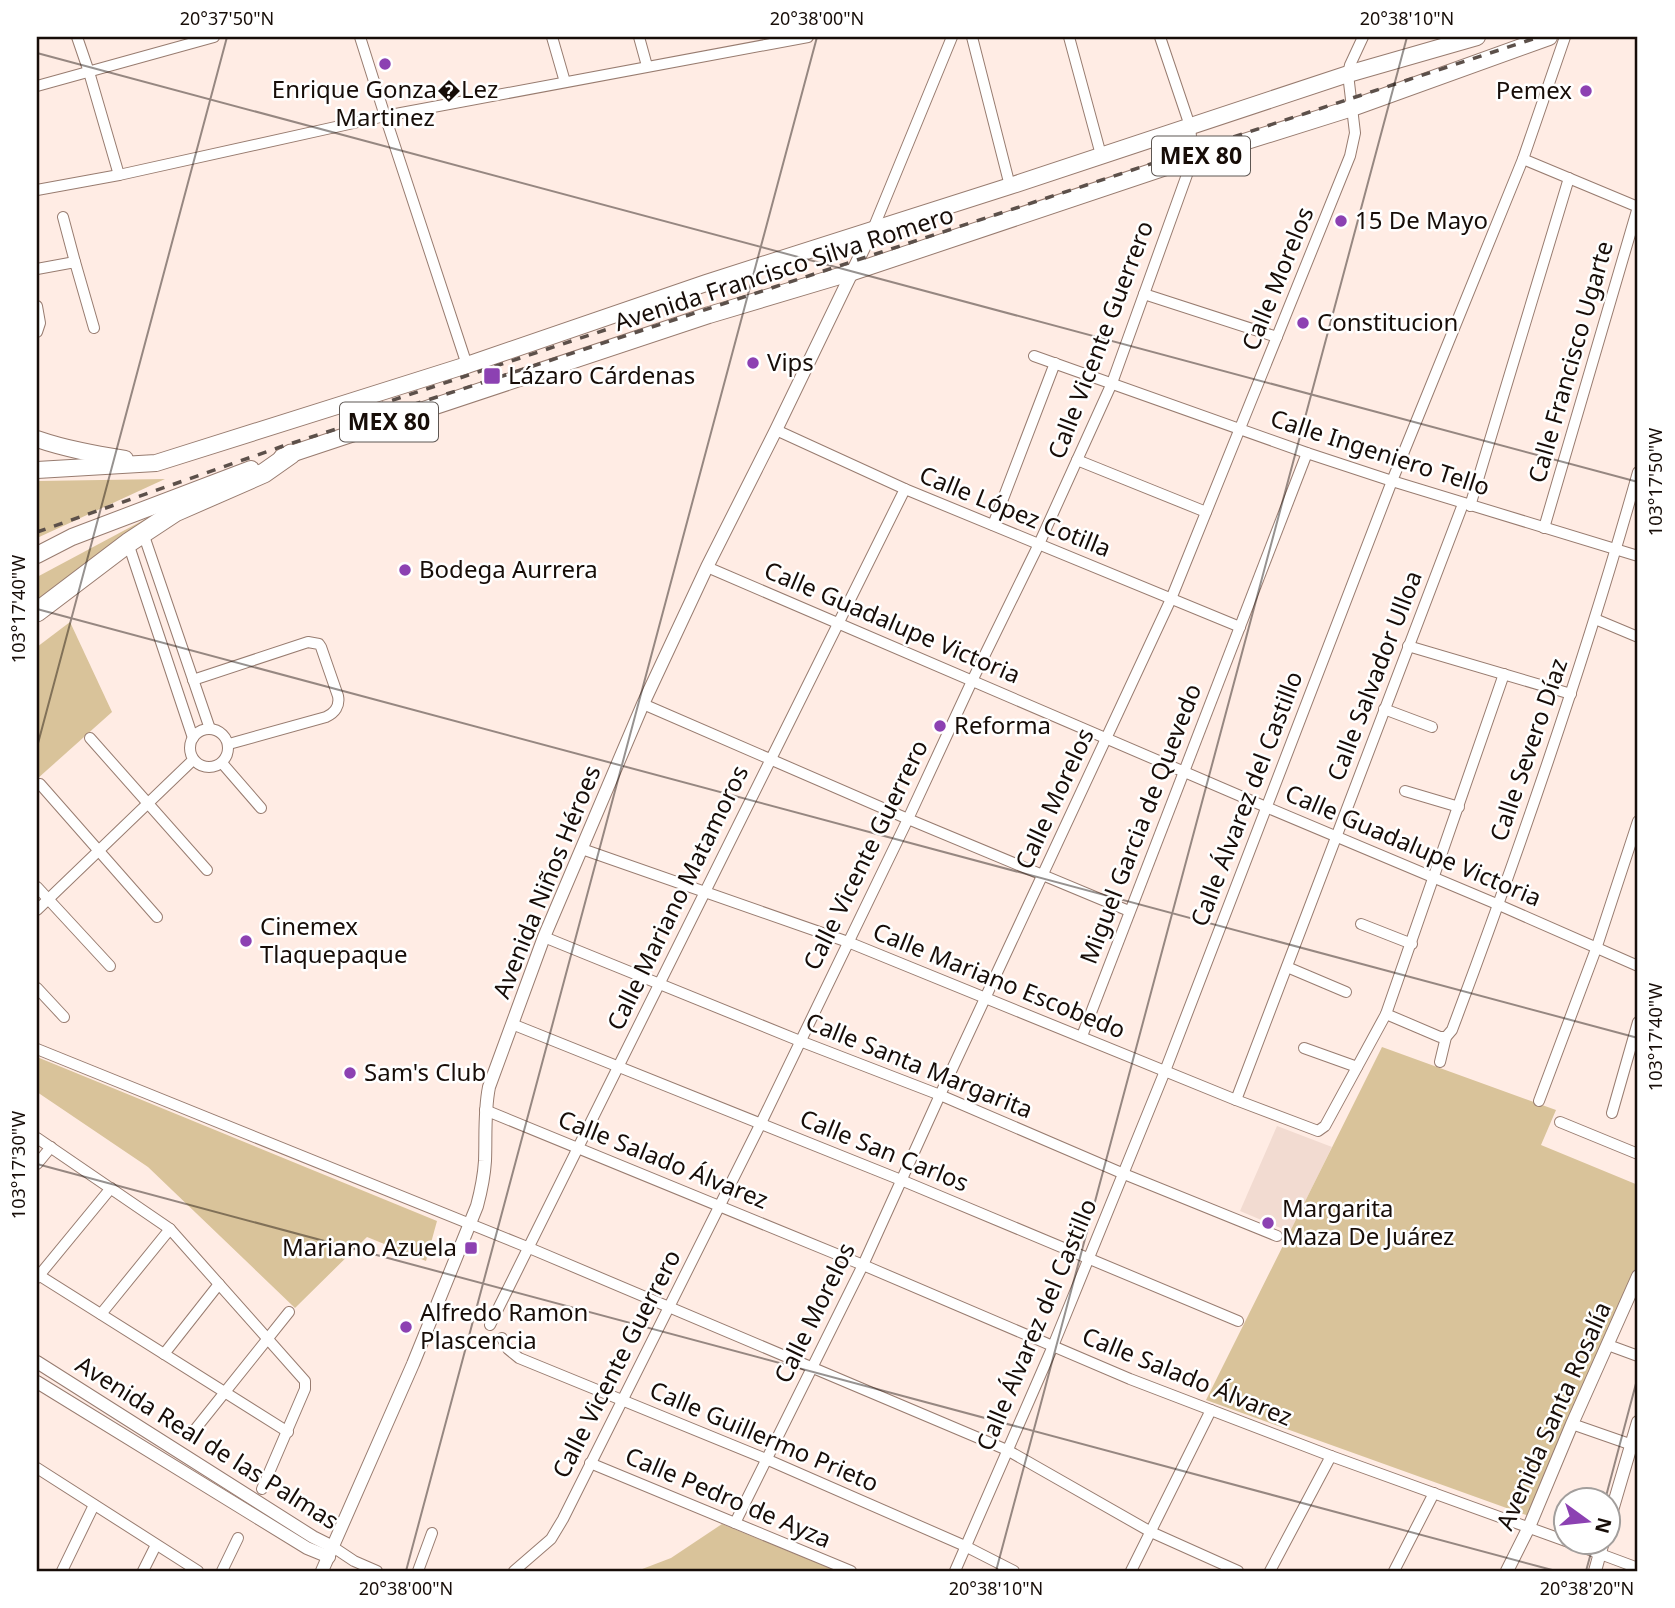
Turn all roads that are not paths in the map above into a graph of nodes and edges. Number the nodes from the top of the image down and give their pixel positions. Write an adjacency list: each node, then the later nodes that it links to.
1 (77, 37): 18 (street)
2 (214, 37): 18 (street)
3 (360, 37): 23 (street)
4 (552, 37): 20 (street)
5 (639, 37): 17 (street)
6 (735, 37): 16 (street)
7 (808, 37): 16 (street)
8 (952, 37): 34 (street)
9 (972, 37): 30 (street)
10 (1069, 37): 25 (street)
11 (1160, 37): 24 (street, Calle Vicente Guerrero)
12 (1363, 37): 19 (street)
13 (1477, 37): 19 (main road, Avenida Francisco Silva Romero / MEX 80)
14 (1549, 37): 22 (main road, Avenida Francisco Silva Romero / MEX 80)
15 (1565, 37): 27 (street, Calle Álvarez del Castillo)
16 (738, 49): 17 (street)
17 (647, 66): 20 (street)
18 (89, 72): 21 (street); 28 (street)
19 (1348, 74): 22 (street, Calle Morelos); 24 (main road, Avenida Francisco Silva Romero / MEX 80)
20 (565, 82): 23 (street)
21 (37, 86)
22 (1352, 108): 26 (main road, Avenida Francisco Silva Romero / MEX 80); 42 (street, Calle Morelos)
23 (385, 116): 28 (street); 45 (street)
24 (1189, 126): 25 (main road, Avenida Francisco Silva Romero / MEX 80); 26 (street, Calle Vicente Guerrero)
25 (1101, 155): 30 (main road, Avenida Francisco Silva Romero / MEX 80)
26 (1193, 158): 37 (main road, Avenida Francisco Silva Romero / MEX 80); 38 (street, Calle Vicente Guerrero)
27 (1522, 159): 29 (street); 56 (street, Calle Álvarez del Castillo)
28 (119, 174): 31 (street)
29 (1569, 178): 32 (street); 58 (street, Calle Salvador Ulloa)
30 (1010, 186): 34 (main road, Avenida Francisco Silva Romero / MEX 80)
31 (37, 190)
32 (1638, 207): 61 (street, Calle Francisco Ugarte)
33 (63, 217): 35 (street)
34 (873, 229): 37 (street, Avenida Niños Héroes); 45 (main road, Avenida Francisco Silva Romero / MEX 80)
35 (75, 262): 36 (street); 40 (street)
36 (37, 269)
37 (853, 272): 48 (street, Avenida Niños Héroes); 51 (main road, Avenida Francisco Silva Romero / MEX 80)
38 (1144, 293): 42 (street); 46 (street, Calle Vicente Guerrero)
39 (37, 306): 41 (street)
40 (94, 328)
41 (37, 332)
42 (1277, 337): 47 (street, Calle Morelos)
43 (1034, 356): 44 (street, Calle Ingeniero Tello)
44 (1055, 363): 46 (street, Calle Ingeniero Tello); 60 (street)
45 (467, 365): 53 (main road, Avenida Francisco Silva Romero / MEX 80)
46 (1112, 383): 47 (street, Calle Ingeniero Tello); 52 (street, Calle Vicente Guerrero)
47 (1240, 429): 50 (street, Calle Ingeniero Tello); 59 (street, Calle Morelos)
48 (776, 430): 57 (street, Calle López Cotilla); 67 (street, Avenida Niños Héroes)
49 (37, 439): 53 (main road)
50 (1307, 453): 56 (street, Calle Ingeniero Tello); 73 (street, Miguel Garcia de Quevedo)
51 (291, 454): 62 (highway); 65 (main road, Avenida Francisco Silva Romero / MEX 80)
52 (1077, 460): 59 (street); 63 (street, Calle Vicente Guerrero)
53 (156, 463): 54 (main road, Avenida Francisco Silva Romero / MEX 80)
54 (37, 470)
55 (1638, 472): 64 (street, Calle Severo Díaz)
56 (1392, 481): 58 (street, Calle Ingeniero Tello); 96 (street, Calle Álvarez del Castillo)
57 (905, 489): 60 (street, Calle López Cotilla); 71 (street, Calle Mariano Matamoros)
58 (1467, 505): 61 (street, Calle Ingeniero Tello); 76 (street, Calle Salvador Ulloa)
59 (1206, 512): 68 (street, Calle Morelos)
60 (993, 525): 63 (street, Calle López Cotilla)
61 (1544, 528): 64 (street, Calle Ingeniero Tello)
62 (136, 538): 69 (highway); 72 (street); 74 (street)
63 (1039, 544): 68 (street, Calle López Cotilla); 79 (street, Calle Vicente Guerrero)
64 (1616, 549): 66 (street, Calle Ingeniero Tello); 70 (street, Calle Severo Díaz)
65 (37, 555)
66 (1638, 556)
67 (707, 567): 71 (street, Calle Guadalupe Victoria); 81 (street, Avenida Niños Héroes)
68 (1171, 599): 73 (street, Calle López Cotilla); 87 (street, Calle Morelos)
69 (37, 612)
70 (1595, 619): 75 (street); 80 (street, Calle Severo Díaz)
71 (838, 623): 79 (street, Calle Guadalupe Victoria); 89 (street, Calle Mariano Matamoros)
72 (174, 625): 74 (street); 78 (street)
73 (1240, 627): 92 (street, Miguel Garcia de Quevedo)
74 (158, 629): 86 (street)
75 (1638, 636)
76 (1408, 646): 77 (street); 82 (street, Calle Salvador Ulloa)
77 (1504, 674): 80 (street); 97 (street)
78 (193, 680): 84 (street); 88 (street)
79 (972, 681): 87 (street, Calle Guadalupe Victoria); 99 (street, Calle Vicente Guerrero)
80 (1571, 694): 110 (street, Calle Severo Díaz)
81 (643, 704): 89 (street); 102 (street, Avenida Niños Héroes)
82 (1384, 709): 83 (street); 101 (street, Calle Salvador Ulloa)
83 (1432, 727)
84 (210, 729): 86 (street); 88 (street)
85 (90, 738): 95 (street)
86 (193, 738): 90 (street)
87 (1106, 738): 92 (street, Calle Guadalupe Victoria); 105 (street, Calle Morelos)
88 (229, 744): 91 (street)
89 (770, 759): 99 (street); 108 (street, Calle Mariano Matamoros)
90 (193, 760): 91 (street); 95 (street)
91 (222, 763): 98 (street)
92 (1184, 771): 96 (street, Calle Guadalupe Victoria); 112 (street, Miguel Garcia de Quevedo)
93 (40, 784): 103 (street)
94 (1405, 791): 97 (street)
95 (148, 803): 103 (street); 104 (street)
96 (1266, 807): 101 (street, Calle Guadalupe Victoria); 138 (street, Calle Álvarez del Castillo)
97 (1459, 807): 106 (street)
98 (261, 808)
99 (908, 819): 105 (street); 116 (street, Calle Vicente Guerrero)
100 (1638, 821): 118 (street)
101 (1336, 836): 106 (street, Calle Guadalupe Victoria); 120 (street, Calle Salvador Ulloa)
102 (582, 849): 108 (street, Calle Mariano Escobedo); 115 (street, Avenida Niños Héroes)
103 (98, 851): 109 (street); 113 (street)
104 (207, 870)
105 (1043, 874): 112 (street); 125 (street, Calle Morelos)
106 (1435, 878): 110 (street, Calle Guadalupe Victoria); 117 (street)
107 (37, 887): 109 (street)
108 (705, 892): 116 (street, Calle Mariano Escobedo); 122 (street, Calle Mariano Matamoros)
109 (47, 900): 111 (street); 119 (street)
110 (1499, 905): 118 (street, Calle Guadalupe Victoria); 131 (street, Calle Severo Díaz)
111 (37, 910)
112 (1129, 911): 130 (street, Miguel Garcia de Quevedo)
113 (157, 918)
114 (1361, 924): 117 (street)
115 (544, 937): 122 (street, Calle Santa Margarita); 129 (street, Avenida Niños Héroes)
116 (848, 942): 125 (street, Calle Mariano Escobedo); 132 (street, Calle Vicente Guerrero)
117 (1412, 944): 126 (street)
118 (1596, 948): 121 (street, Calle Guadalupe Victoria); 141 (street)
119 (110, 966)
120 (1286, 967): 124 (street); 140 (street, Calle Salvador Ulloa)
121 (1638, 967)
122 (659, 984): 132 (street, Calle Santa Margarita); 136 (street, Calle Mariano Matamoros)
123 (37, 988): 127 (street)
124 (1346, 992)
125 (985, 997): 130 (street, Calle Mariano Escobedo); 139 (street, Calle Morelos)
126 (1387, 1014): 131 (street); 137 (street)
127 (64, 1017)
128 (1638, 1022): 143 (street)
129 (512, 1024): 136 (street, Calle San Carlos); 142 (street, Avenida Niños Héroes)
130 (1082, 1036): 138 (street, Calle Mariano Escobedo)
131 (1446, 1037): 135 (street, Calle Severo Díaz)
132 (800, 1041): 139 (street, Calle Santa Margarita); 145 (street, Calle Vicente Guerrero)
133 (1304, 1048): 137 (street)
134 (37, 1049): 155 (street)
135 (1440, 1062)
136 (618, 1066): 145 (street, Calle San Carlos); 148 (street, Calle Mariano Matamoros)
137 (1357, 1067): 140 (street, Calle Mariano Escobedo)
138 (1165, 1071): 140 (street, Calle Mariano Escobedo); 151 (street, Calle Álvarez del Castillo)
139 (940, 1095): 151 (street, Calle Santa Margarita); 152 (street, Calle Morelos)
140 (1236, 1100)
141 (1539, 1101)
142 (485, 1110): 148 (street, Calle Salado Álvarez); 155 (street, Avenida Niños Héroes)
143 (1612, 1113)
144 (1560, 1122): 149 (street)
145 (761, 1123): 152 (street, Calle San Carlos); 154 (street, Calle Vicente Guerrero)
146 (37, 1138): 147 (street)
147 (51, 1147): 150 (street); 153 (street)
148 (577, 1147): 154 (street, Calle Salado Álvarez); 158 (street, Calle Mariano Matamoros)
149 (1638, 1154)
150 (37, 1164)
151 (1124, 1174): 157 (street, Calle Santa Margarita); 159 (street, Calle Álvarez del Castillo)
152 (901, 1180): 159 (street, Calle San Carlos); 160 (street, Calle Morelos)
153 (111, 1188): 156 (street); 161 (street)
154 (719, 1206): 160 (street, Calle Salado Álvarez); 164 (street, Calle Vicente Guerrero)
155 (469, 1223): 158 (street); 203 (street, Avenida Niños Héroes)
156 (170, 1229): 163 (street); 166 (street)
157 (1277, 1236)
158 (527, 1247): 164 (street); 168 (street, Calle Mariano Matamoros)
159 (1089, 1259): 167 (street, Calle San Carlos); 172 (street, Calle Álvarez del Castillo)
160 (863, 1265): 172 (street, Calle Salado Álvarez); 176 (street, Calle Morelos)
161 (38, 1276): 166 (street)
162 (1638, 1276): 171 (street, Avenida Santa Rosalía)
163 (219, 1284): 170 (street); 173 (street)
164 (670, 1306): 176 (street); 179 (street, Calle Vicente Guerrero)
165 (289, 1312): 170 (street)
166 (101, 1314): 173 (street)
167 (1238, 1321)
168 (490, 1325)
169 (502, 1338): 179 (street, Calle Guillermo Prieto)
170 (268, 1340): 178 (street); 184 (street)
171 (1608, 1345): 174 (street); 182 (street, Avenida Santa Rosalía)
172 (1053, 1346): 180 (street, Calle Salado Álvarez); 186 (street, Calle Álvarez del Castillo)
173 (164, 1354): 178 (street)
174 (1638, 1356)
175 (37, 1362): 203 (street, Avenida Real de las Palmas)
176 (812, 1366): 186 (street); 188 (street, Calle Morelos)
177 (37, 1382): 203 (street, Avenida Real de las Palmas)
178 (225, 1392): 183 (street); 184 (street)
179 (624, 1400): 188 (street, Calle Guillermo Prieto); 189 (street, Calle Vicente Guerrero)
180 (1211, 1410): 187 (street, Calle Salado Álvarez); 197 (street)
181 (1638, 1422): 185 (street)
182 (1572, 1424): 185 (street); 196 (street, Avenida Santa Rosalía)
183 (193, 1432)
184 (288, 1432): 192 (street)
185 (1635, 1446): 191 (street)
186 (1007, 1450): 197 (street); 202 (street, Calle Álvarez del Castillo)
187 (1331, 1456): 193 (street, Calle Salado Álvarez); 219 (street)
188 (766, 1459): 195 (street, Calle Morelos); 202 (street, Calle Guillermo Prieto)
189 (590, 1462): 195 (street, Calle Pedro de Ayza); 213 (street, Calle Vicente Guerrero)
190 (37, 1468): 194 (street)
191 (1621, 1486)
192 (262, 1489)
193 (1434, 1493): 196 (street, Calle Salado Álvarez); 220 (street)
194 (94, 1505): 201 (street); 206 (street)
195 (735, 1523): 214 (street, Calle Pedro de Ayza)
196 (1529, 1527): 199 (street, Calle Salado Álvarez); 221 (street, Avenida Santa Rosalía)
197 (1151, 1532): 217 (street); 218 (street)
198 (432, 1533): 212 (street)
199 (1552, 1535)
200 (238, 1538): 209 (street)
201 (156, 1545): 207 (street); 208 (street)
202 (965, 1546): 215 (street, Calle Álvarez del Castillo); 216 (street, Calle Guillermo Prieto)
203 (331, 1552): 210 (street, Avenida Niños Héroes); 211 (street, Avenida Real de las Palmas)
204 (1618, 1556): 205 (street, Calle Salado Álvarez)
205 (1638, 1567)
206 (62, 1571)
207 (143, 1571)
208 (198, 1571)
209 (222, 1571)
210 (322, 1571)
211 (376, 1571)
212 (418, 1571)
213 (514, 1571)
214 (850, 1571)
215 (955, 1571)
216 (1014, 1571)
217 (1131, 1571)
218 (1238, 1571)
219 (1270, 1571)
220 (1394, 1571)
221 (1507, 1571)

